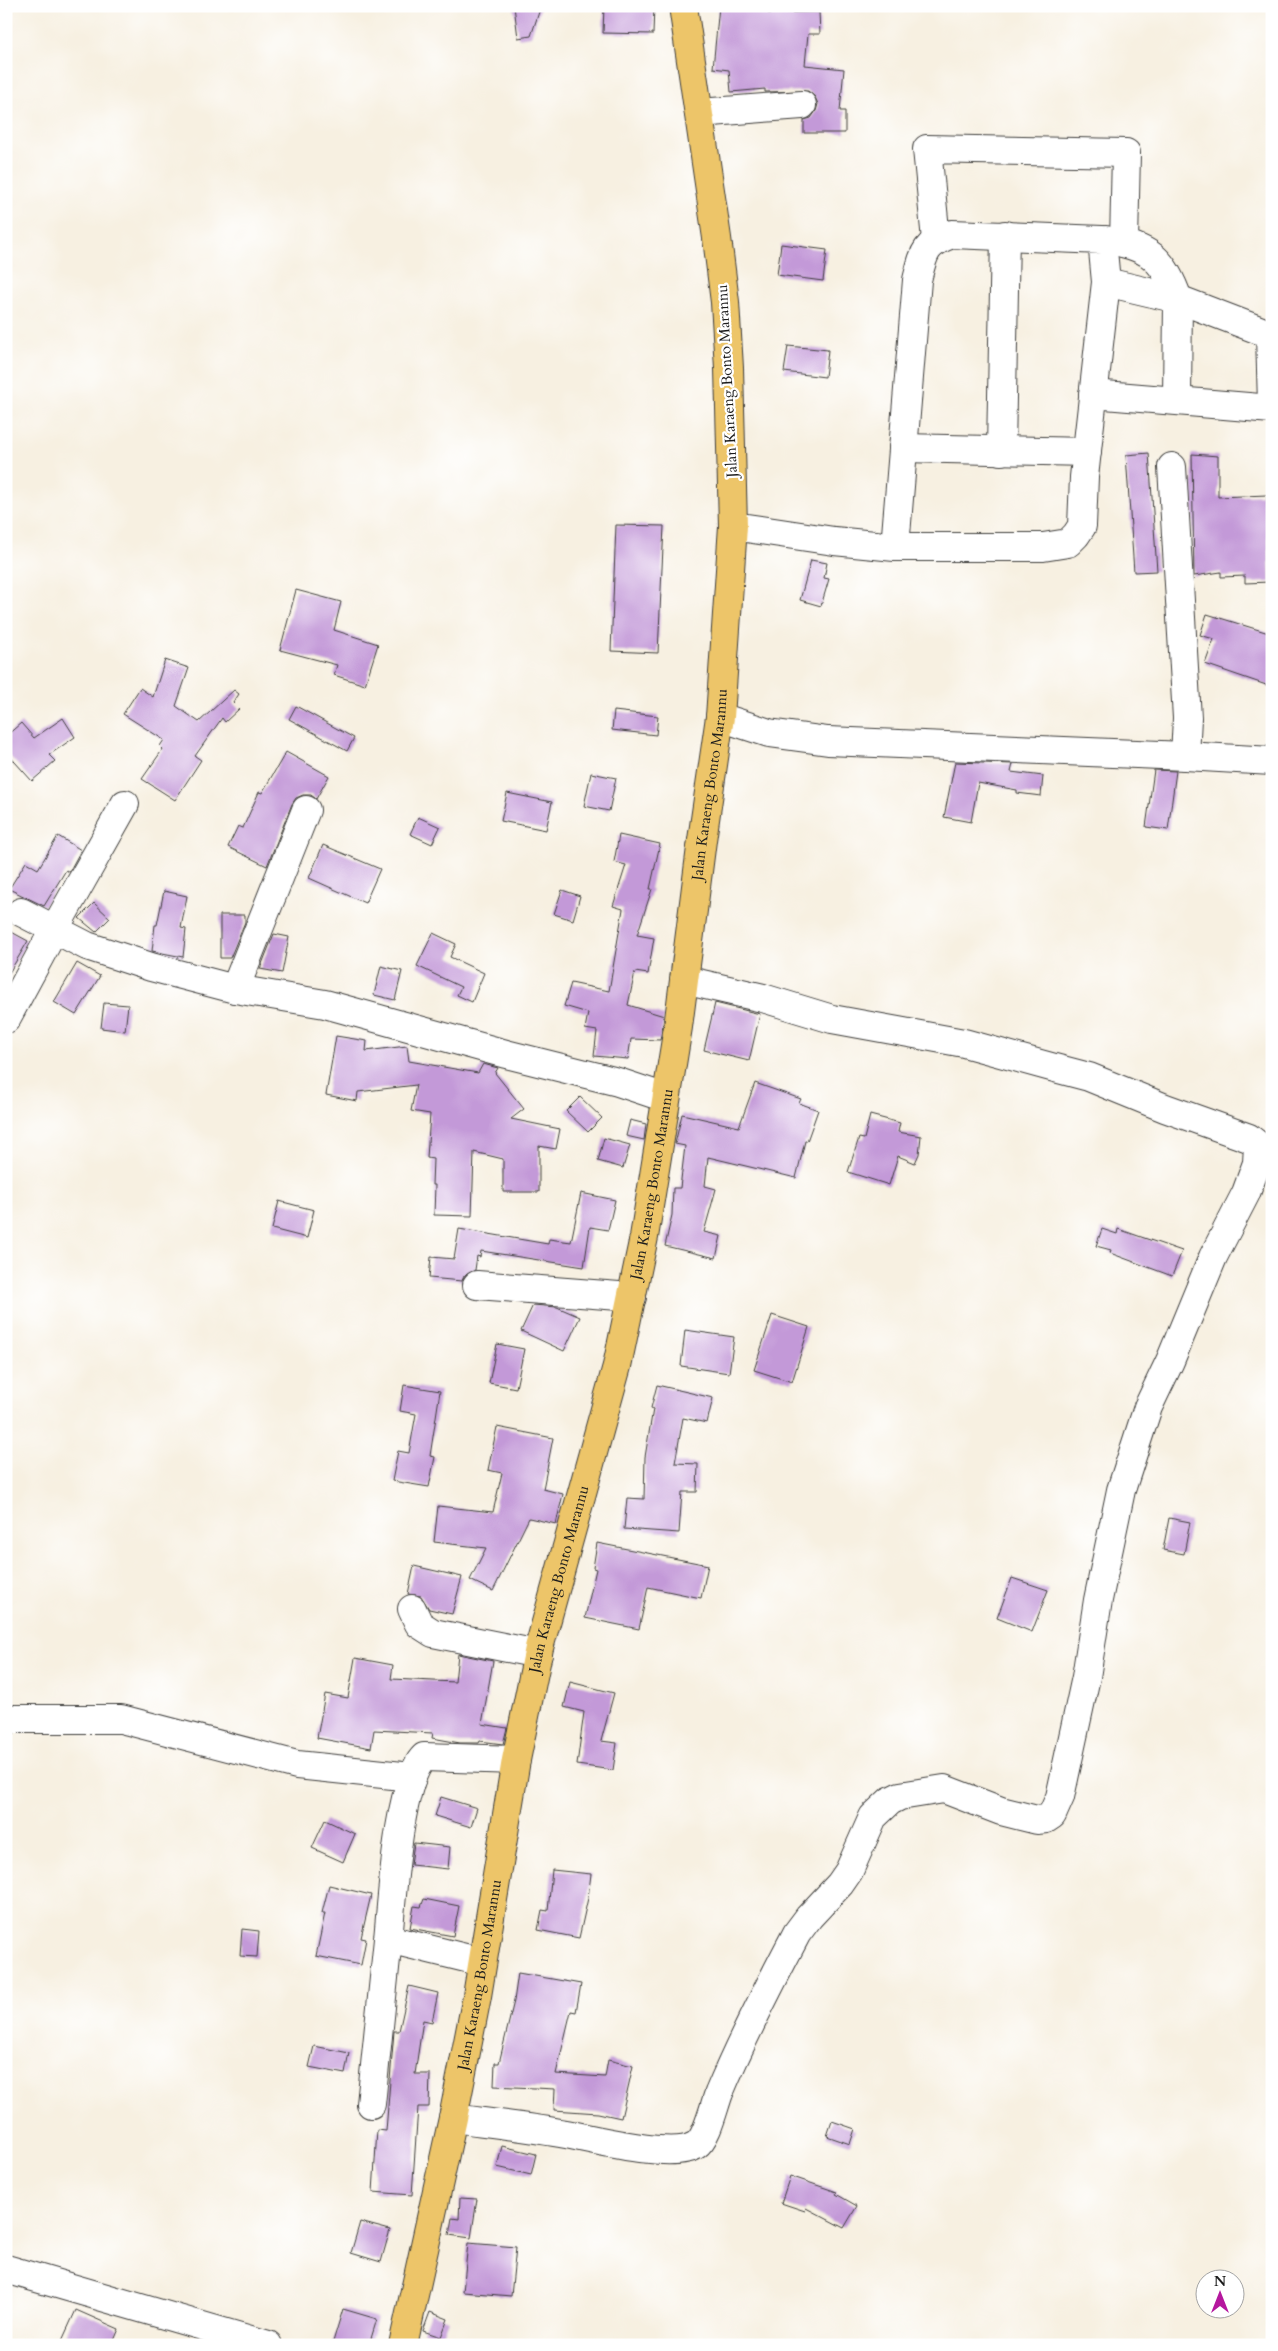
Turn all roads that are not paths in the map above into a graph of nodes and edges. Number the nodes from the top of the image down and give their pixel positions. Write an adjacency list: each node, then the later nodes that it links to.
1 (682, 6): 3 (main road, Jalan Karaeng Bonto Marannu)
2 (802, 105): 3 (street)
3 (699, 113): 18 (main road, Jalan Karaeng Bonto Marannu)
4 (1005, 235): 5 (street); 6 (street); 15 (street)
5 (936, 240): 6 (street); 14 (street)
6 (1113, 241): 7 (street); 8 (street)
7 (1106, 282): 8 (street); 10 (street)
8 (1178, 299): 9 (street); 11 (street)
9 (1271, 335): 12 (street)
10 (1093, 394): 11 (street); 16 (street)
11 (1178, 400): 13 (street)
12 (1272, 404)
13 (1272, 409)
14 (903, 448): 15 (street); 19 (street)
15 (1000, 450): 16 (street)
16 (1087, 452): 19 (street)
17 (1172, 467): 21 (street)
18 (733, 526): 19 (street); 20 (main road, Jalan Karaeng Bonto Marannu)
19 (896, 547)
20 (720, 718): 21 (street); 27 (main road, Jalan Karaeng Bonto Marannu)
21 (1185, 756): 22 (street)
22 (1272, 761)
23 (126, 804): 26 (street)
24 (306, 810): 28 (street)
25 (21, 912): 26 (street)
26 (54, 930): 28 (street); 29 (street)
27 (684, 980): 30 (main road, Jalan Karaeng Bonto Marannu); 41 (street)
28 (235, 988): 30 (street)
29 (6, 1019)
30 (666, 1098): 32 (main road, Jalan Karaeng Bonto Marannu)
31 (477, 1285): 32 (street)
32 (632, 1297): 34 (main road, Jalan Karaeng Bonto Marannu)
33 (412, 1609): 34 (street)
34 (538, 1654): 36 (main road, Jalan Karaeng Bonto Marannu)
35 (6, 1720): 37 (street)
36 (516, 1760): 37 (street); 39 (main road, Jalan Karaeng Bonto Marannu)
37 (412, 1776): 38 (street)
38 (388, 1939): 39 (street); 40 (street)
39 (482, 1962): 41 (main road, Jalan Karaeng Bonto Marannu)
40 (371, 2104)
41 (453, 2118): 44 (main road, Jalan Karaeng Bonto Marannu)
42 (6, 2269): 43 (street)
43 (268, 2345)
44 (403, 2345)

